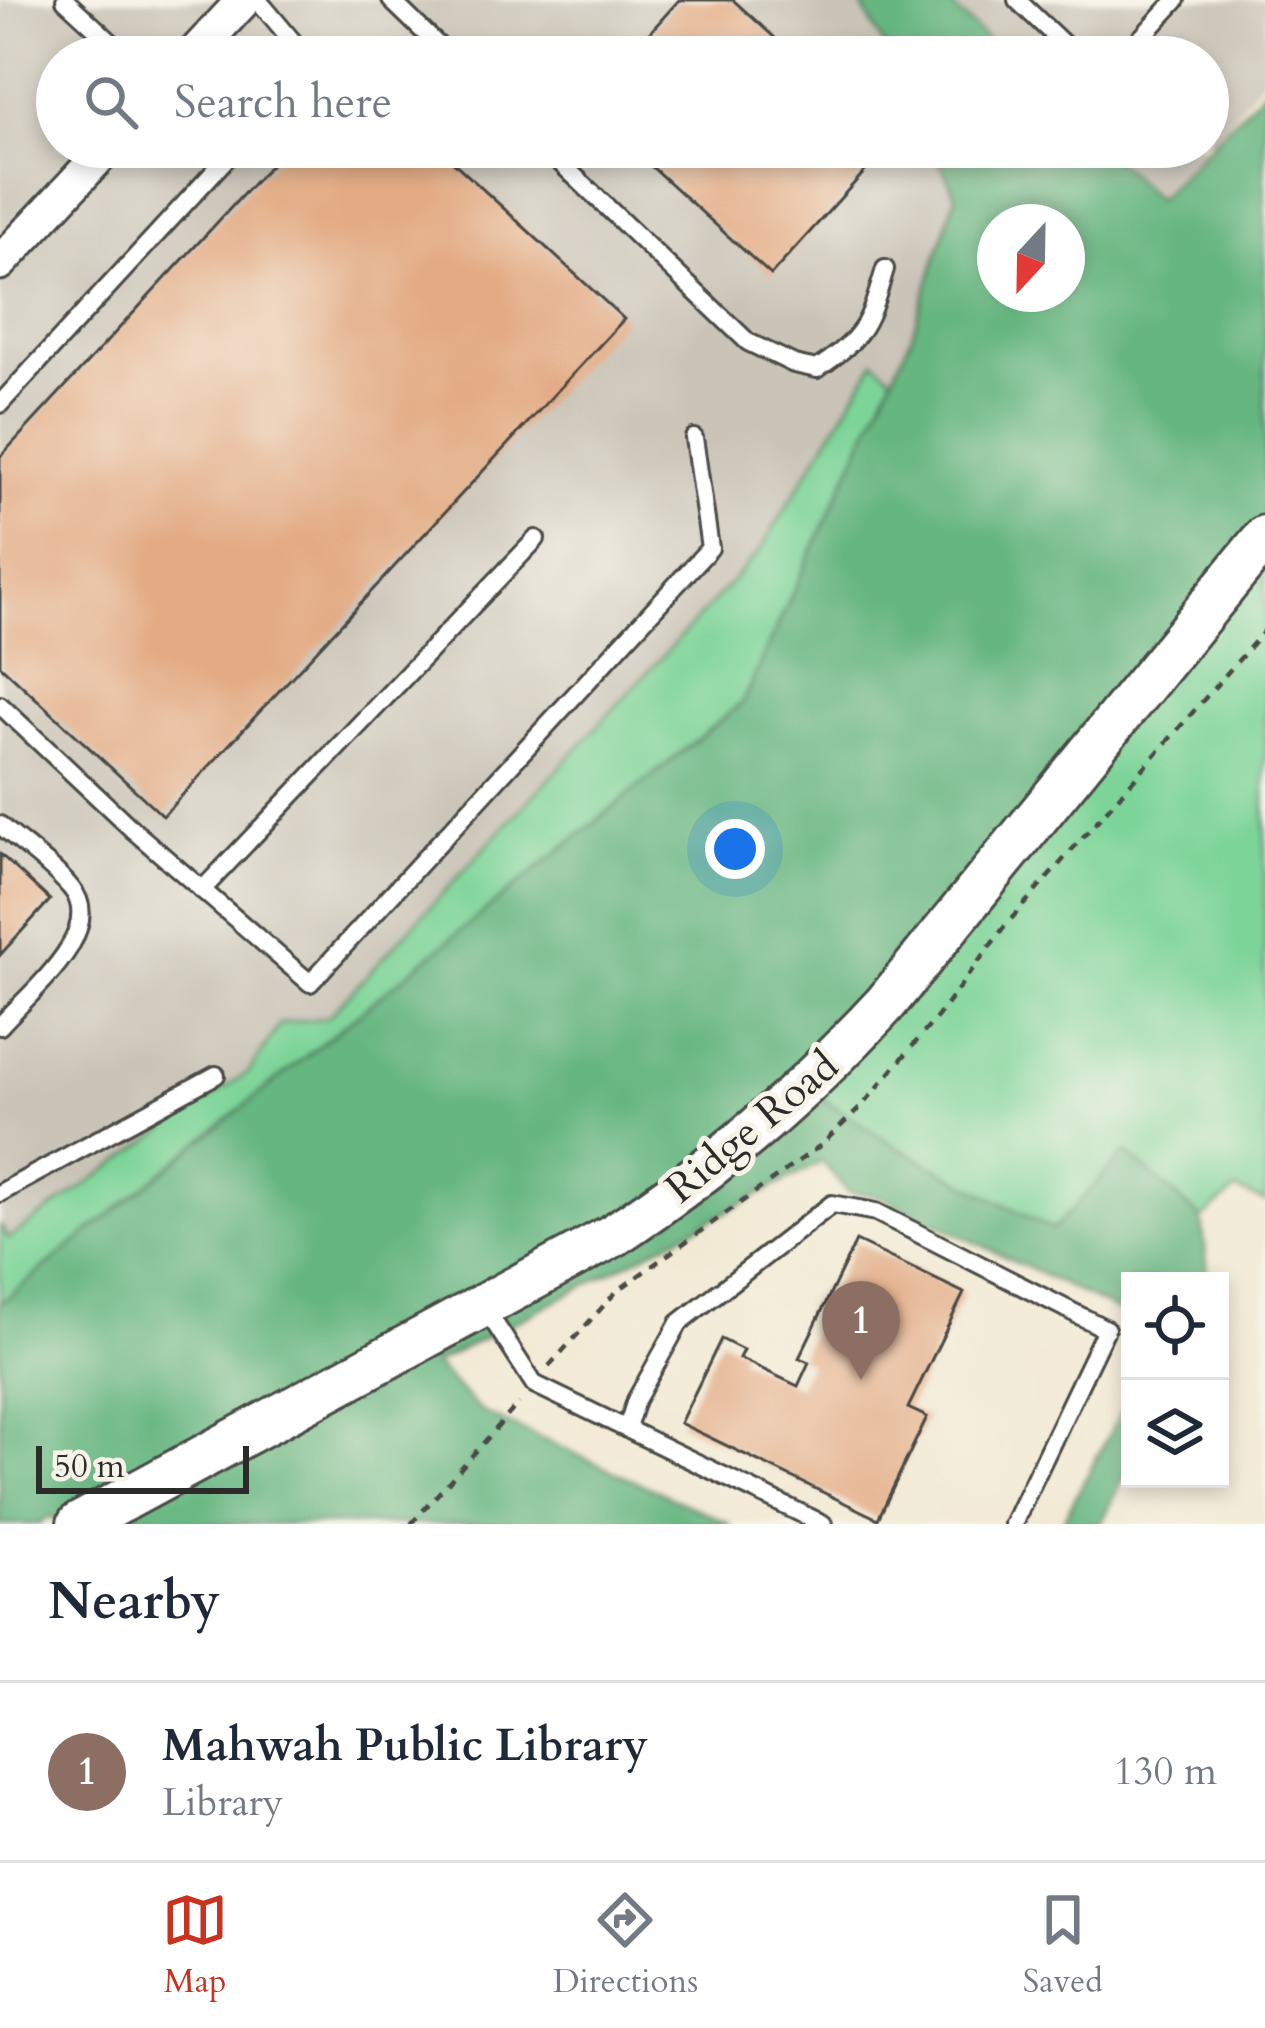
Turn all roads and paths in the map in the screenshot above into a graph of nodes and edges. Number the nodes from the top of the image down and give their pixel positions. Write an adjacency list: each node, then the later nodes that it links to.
1 (65, 0): 7 (lane)
2 (244, 0): 8 (street)
3 (258, 0): 9 (lane)
4 (391, 0): 10 (lane)
5 (1017, 0): 11 (lane)
6 (1176, 0): 12 (lane)
7 (104, 36)
8 (211, 36)
9 (288, 36)
10 (428, 36)
11 (1055, 36)
12 (1143, 36)
13 (88, 168): 16 (street)
14 (218, 168): 18 (lane)
15 (566, 168): 17 (lane)
16 (0, 263)
17 (885, 269)
18 (0, 404)
19 (694, 438): 24 (lane)
20 (1265, 537): 28 (street, Ridge Road)
21 (536, 539): 24 (lane)
22 (0, 705): 24 (lane)
23 (0, 825): 25 (lane)
24 (202, 890)
25 (0, 1026)
26 (216, 1076): 27 (lane)
27 (0, 1193)
28 (484, 1307): 29 (lane); 30 (street, Ridge Road)
29 (627, 1428): 31 (lane); 32 (lane)
30 (79, 1524)
31 (823, 1524)
32 (1013, 1524)

